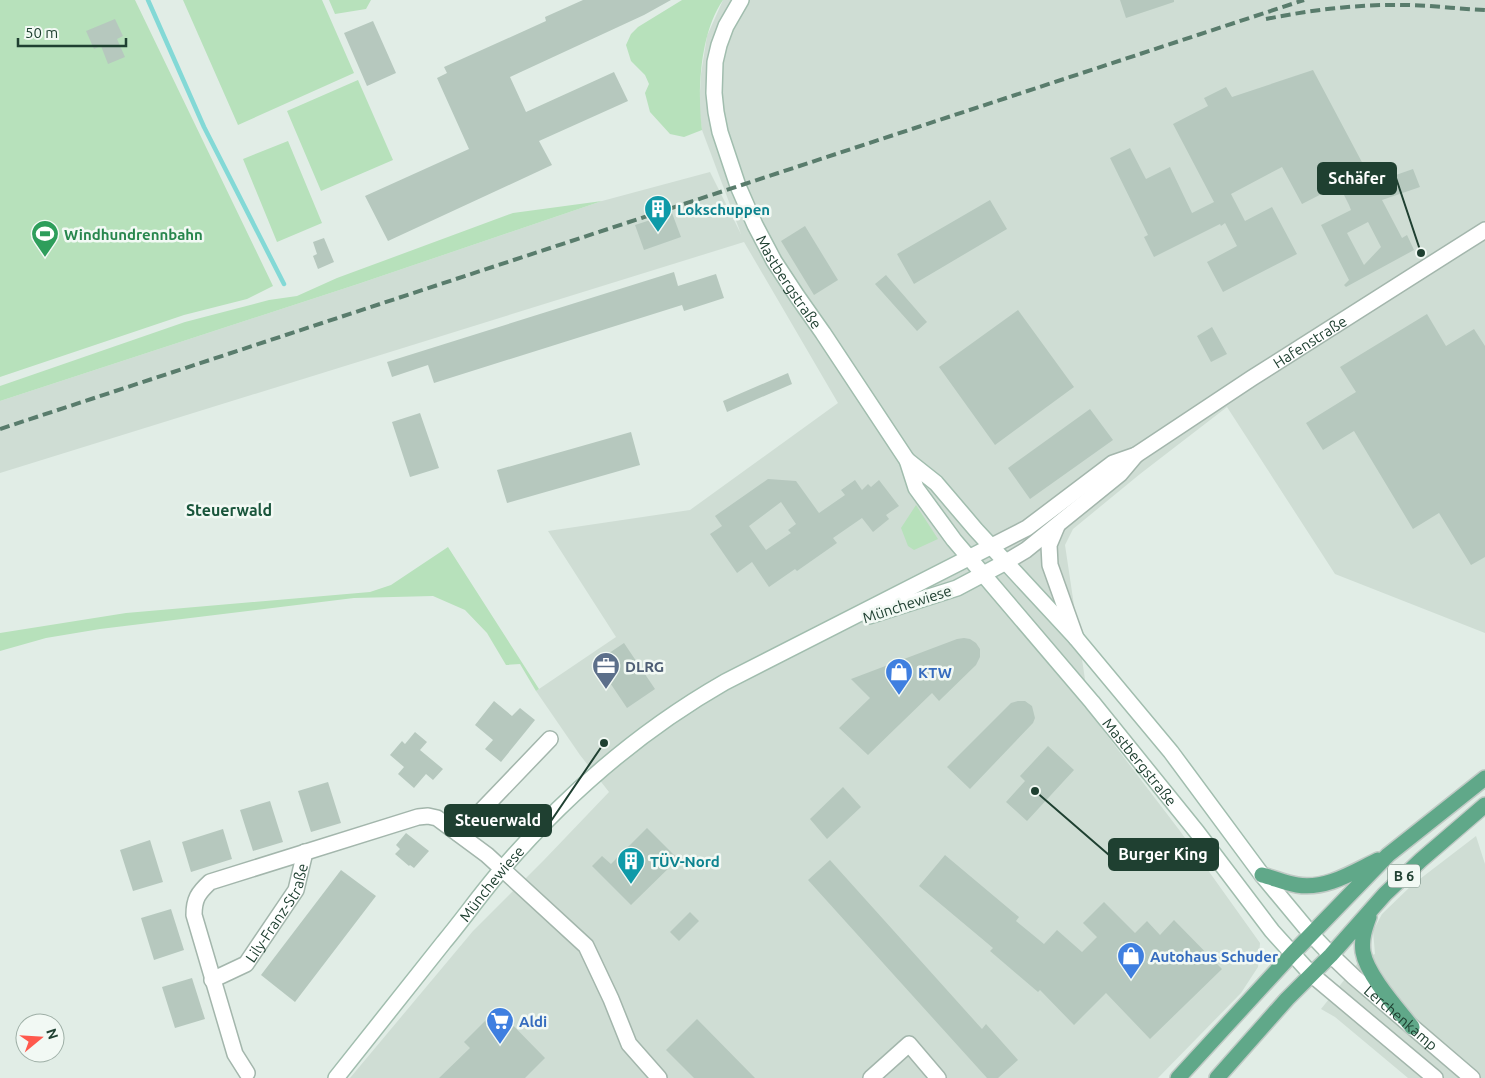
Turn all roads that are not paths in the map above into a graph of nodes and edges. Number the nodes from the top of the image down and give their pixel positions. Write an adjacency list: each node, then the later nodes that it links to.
1 (741, 0): 4 (main road, Mastbergstraße)
2 (1485, 230): 3 (main road, Hafenstraße)
3 (1136, 456): 5 (main road, Hafenstraße); 6 (main road, Hafenstraße)
4 (907, 460): 6 (main road, Mastbergstraße); 7 (main road, Mastbergstraße)
5 (1058, 523): 8 (main road, Hafenstraße); 11 (main road)
6 (992, 546): 7 (main road); 8 (main road, Mastbergstraße)
7 (968, 558): 9 (main road, Mastbergstraße); 10 (main road, Münchewiese)
8 (1006, 562): 9 (main road); 11 (main road, Mastbergstraße)
9 (982, 576): 10 (main road, Münchewiese); 22 (main road, Mastbergstraße)
10 (830, 629): 18 (main road, Münchewiese)
11 (1076, 638): 19 (main road, Mastbergstraße)
12 (550, 739): 15 (main road)
13 (1485, 778): 17 (main road, B 6)
14 (1485, 805): 20 (main road, B 6)
15 (459, 834): 16 (main road, Lily-Franz-Straße); 18 (main road, Lily-Franz-Straße)
16 (305, 852): 25 (main road, Lily-Franz-Straße); 25 (main road, Lily-Franz-Straße)
17 (1388, 855): 19 (main road); 21 (main road, B 6)
18 (502, 869): 28 (main road, Münchewiese); 29 (main road, Lily-Franz-Straße)
19 (1262, 875): 21 (main road, Mastbergstraße)
20 (1373, 909): 23 (main road, B 6); 26 (main road)
21 (1311, 934): 22 (main road, B 6); 23 (main road, Lerchenkamp)
22 (1292, 954): 24 (main road, Mastbergstraße); 32 (main road, B 6)
23 (1332, 955): 24 (main road, B 6); 26 (main road, Lerchenkamp)
24 (1311, 974): 33 (main road, B 6); 34 (main road, Lerchenkamp)
25 (212, 980): 27 (main road, Lily-Franz-Straße)
26 (1412, 1027): 35 (main road, Lerchenkamp)
27 (246, 1073)
28 (336, 1078)
29 (659, 1078)
30 (871, 1078): 31 (main road)
31 (938, 1078)
32 (1178, 1078)
33 (1217, 1078)
34 (1435, 1078)
35 (1472, 1078)

